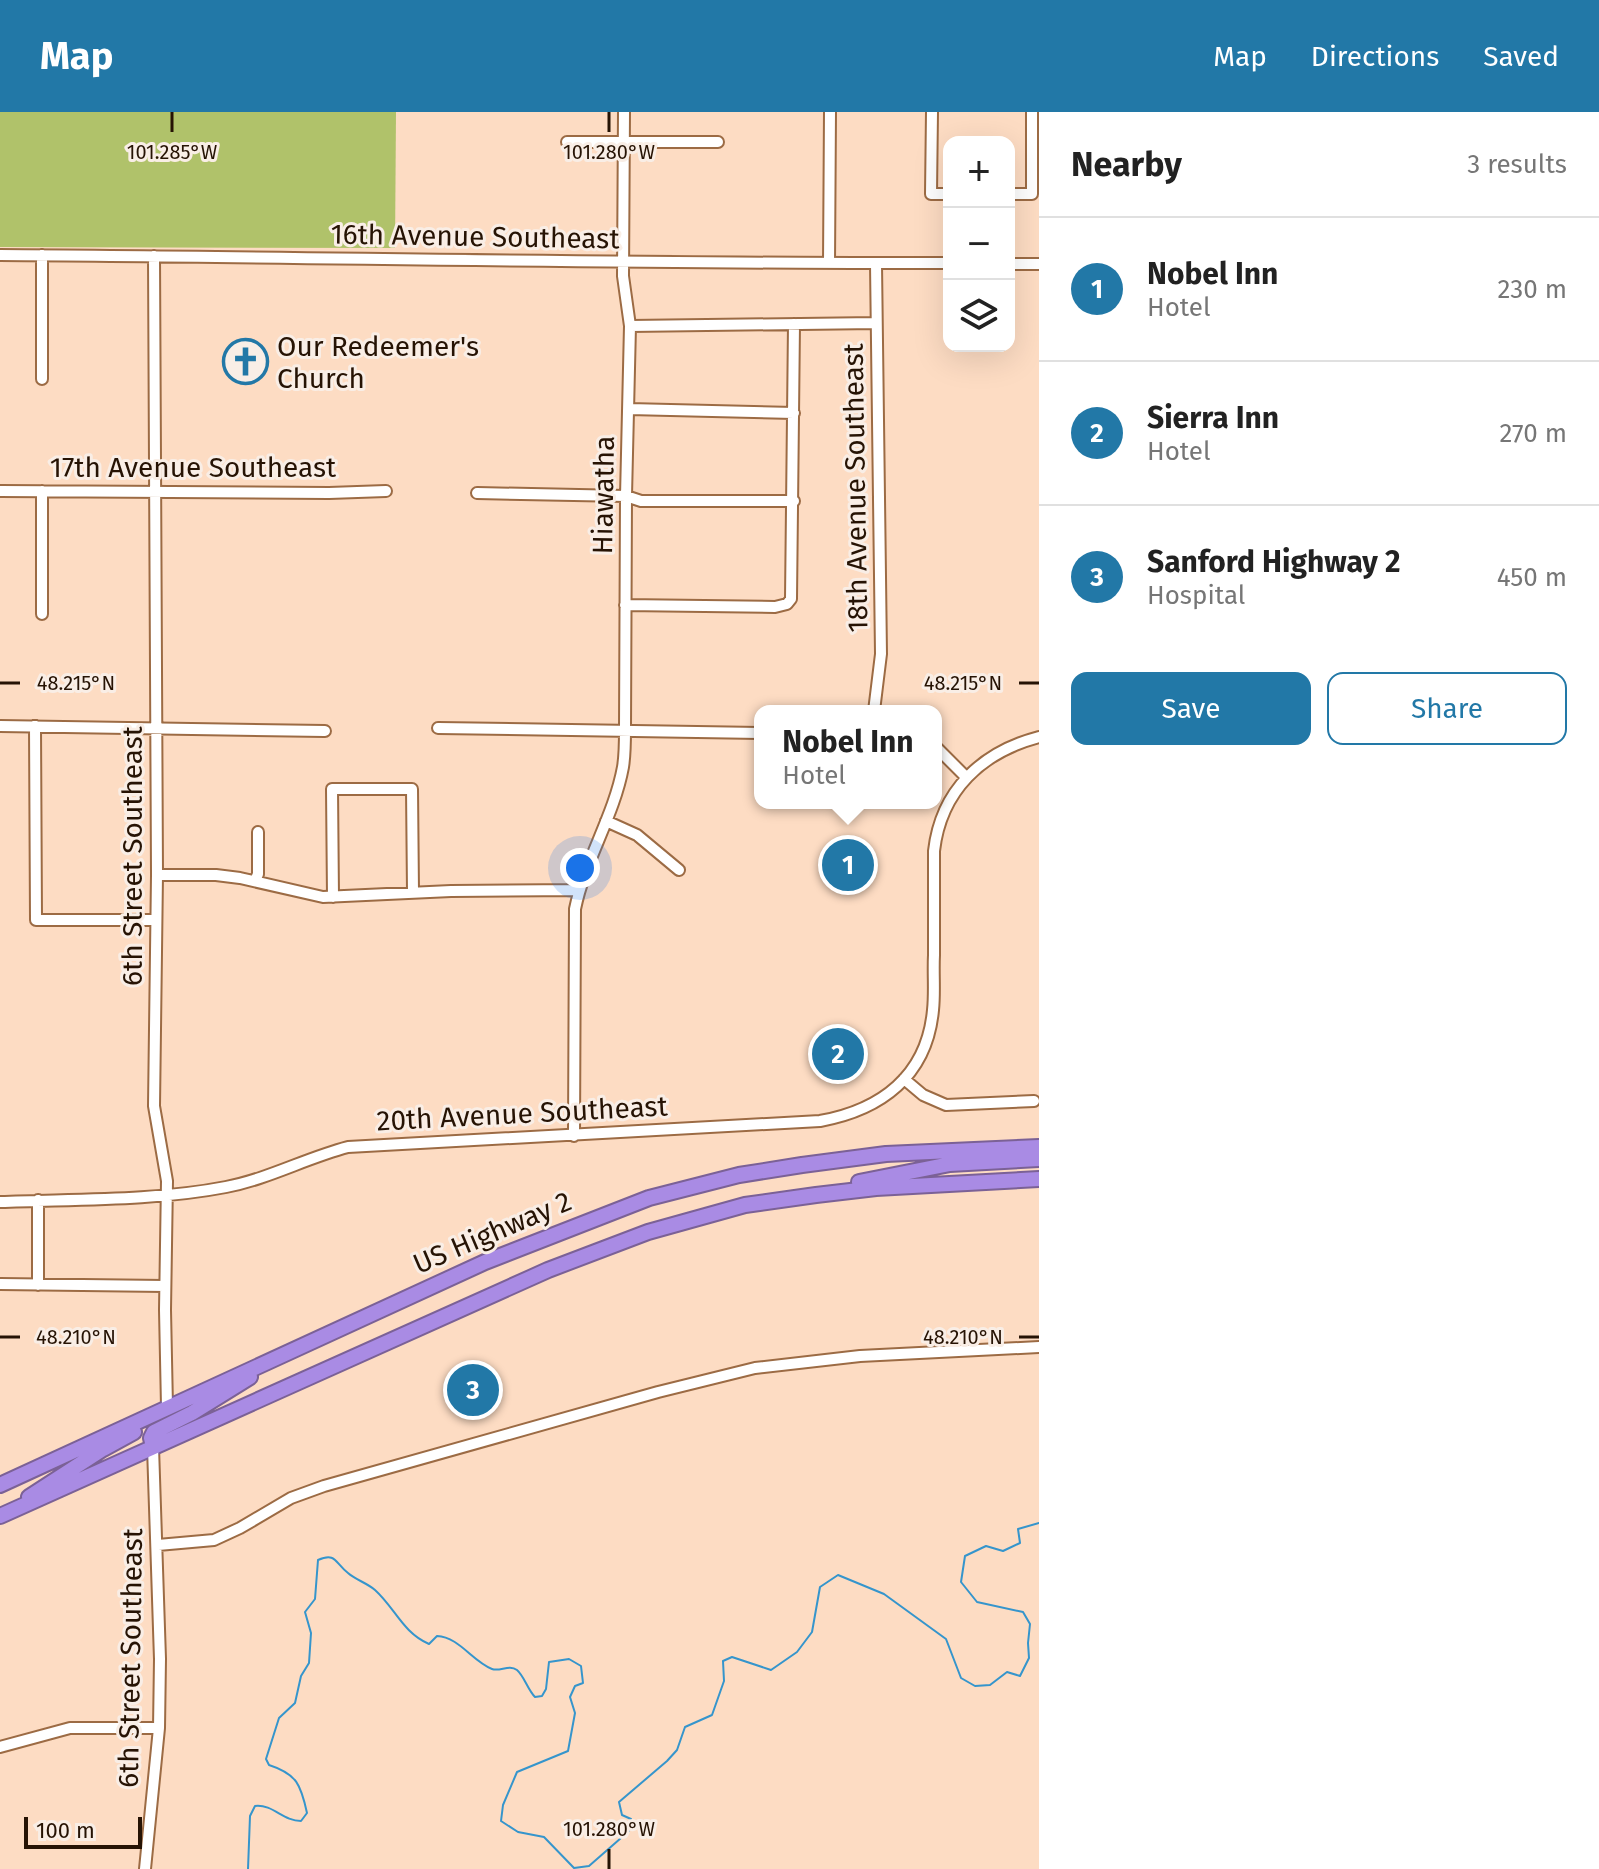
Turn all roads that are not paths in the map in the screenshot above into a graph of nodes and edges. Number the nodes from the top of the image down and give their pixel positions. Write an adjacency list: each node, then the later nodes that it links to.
1 (624, 112): 6 (street, Hiawatha)
2 (830, 112): 14 (street)
3 (932, 112): 8 (street)
4 (1032, 112): 9 (street)
5 (567, 142): 6 (street)
6 (624, 142): 7 (street); 13 (street, Hiawatha)
7 (718, 142)
8 (943, 194)
9 (1015, 194)
10 (0, 255): 11 (street, 16th Avenue Southeast)
11 (42, 255): 12 (street, 16th Avenue Southeast); 22 (street)
12 (154, 256): 13 (street, 16th Avenue Southeast); 28 (street, 6th Street Southeast)
13 (623, 262): 14 (street, 16th Avenue Southeast); 21 (street, Hiawatha)
14 (829, 263): 16 (street, 16th Avenue Southeast)
15 (943, 263): 16 (street, 16th Avenue Southeast)
16 (876, 264): 19 (street, 18th Avenue Southeast)
17 (1015, 264): 18 (street)
18 (1039, 264)
19 (876, 323): 20 (street); 34 (street, 18th Avenue Southeast)
20 (794, 324): 21 (street); 24 (street)
21 (630, 326): 23 (street, Hiawatha)
22 (42, 379)
23 (629, 409): 24 (street); 30 (street, Hiawatha)
24 (794, 413): 31 (street)
25 (0, 491): 26 (street, 17th Avenue Southeast)
26 (42, 491): 28 (street, 17th Avenue Southeast); 33 (street)
27 (386, 491): 28 (street, 17th Avenue Southeast)
28 (156, 492): 39 (street, 6th Street Southeast)
29 (477, 493): 30 (street)
30 (626, 496): 31 (street); 32 (street, Hiawatha)
31 (794, 501): 32 (street)
32 (625, 605): 38 (street, Hiawatha)
33 (42, 614)
34 (875, 705)
35 (0, 726): 36 (street)
36 (35, 726): 39 (street); 53 (street)
37 (438, 728): 38 (street)
38 (625, 729): 41 (street); 45 (street, Hiawatha)
39 (155, 730): 40 (street); 48 (street, 6th Street Southeast)
40 (325, 731)
41 (754, 733)
42 (1039, 737): 44 (street)
43 (942, 753): 44 (street)
44 (966, 777): 54 (street)
45 (606, 821): 47 (street); 50 (street, Hiawatha)
46 (258, 832): 49 (street)
47 (679, 870)
48 (157, 875): 49 (street); 53 (street, 6th Street Southeast)
49 (255, 881): 52 (street)
50 (579, 890): 51 (street); 56 (street, Hiawatha)
51 (413, 892): 52 (street); 52 (street)
52 (333, 897)
53 (156, 920): 60 (street, 6th Street Southeast)
54 (904, 1079): 55 (street); 56 (street, 20th Avenue Southeast)
55 (1034, 1101)
56 (574, 1136): 60 (street, 20th Avenue Southeast)
57 (1039, 1147): 67 (highway, US Highway 2)
58 (1039, 1159): 61 (highway)
59 (1039, 1179): 61 (highway, US Highway 2)
60 (168, 1194): 62 (street, 20th Avenue Southeast); 66 (street, 6th Street Southeast)
61 (816, 1195): 70 (highway, US Highway 2)
62 (38, 1200): 63 (street, 20th Avenue Southeast); 65 (street)
63 (0, 1202)
64 (0, 1284): 65 (street)
65 (38, 1285): 66 (street)
66 (165, 1286): 69 (street, 6th Street Southeast)
67 (309, 1342): 69 (highway, US Highway 2); 70 (highway)
68 (1039, 1347): 73 (street)
69 (167, 1407): 71 (highway, US Highway 2); 72 (highway)
70 (153, 1447): 72 (highway, US Highway 2); 73 (street, 6th Street Southeast)
71 (0, 1485)
72 (1, 1516)
73 (158, 1545): 74 (street, 6th Street Southeast)
74 (159, 1728): 75 (street); 76 (street, 6th Street Southeast)
75 (0, 1747)
76 (145, 1869)

